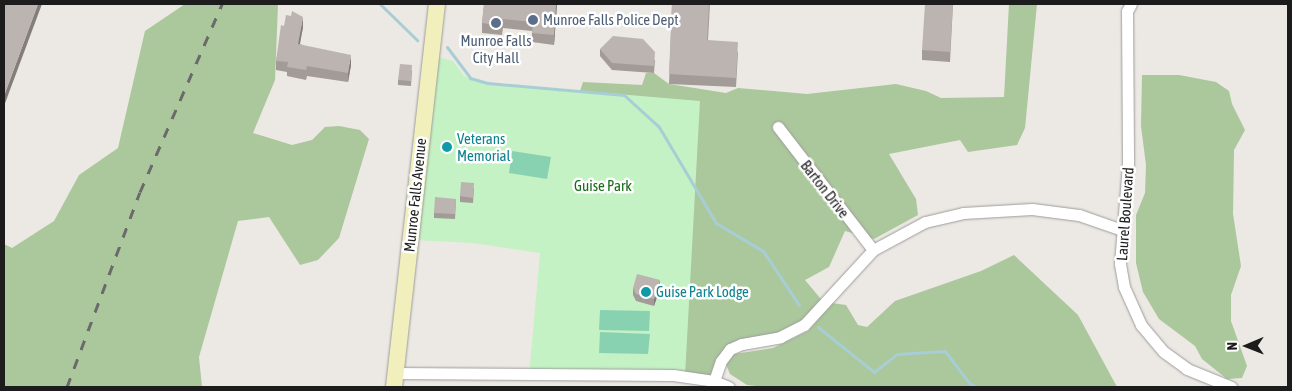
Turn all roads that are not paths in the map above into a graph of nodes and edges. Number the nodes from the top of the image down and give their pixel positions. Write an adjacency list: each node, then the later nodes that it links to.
1 (437, 4): 6 (street, Munroe Falls Avenue)
2 (1132, 4): 4 (street, Laurel Boulevard)
3 (778, 127): 5 (street, Barton Drive)
4 (1122, 230): 5 (street); 9 (street, Laurel Boulevard)
5 (873, 250): 7 (street)
6 (394, 380): 7 (street)
7 (714, 381): 8 (street)
8 (729, 387)
9 (1231, 387)

